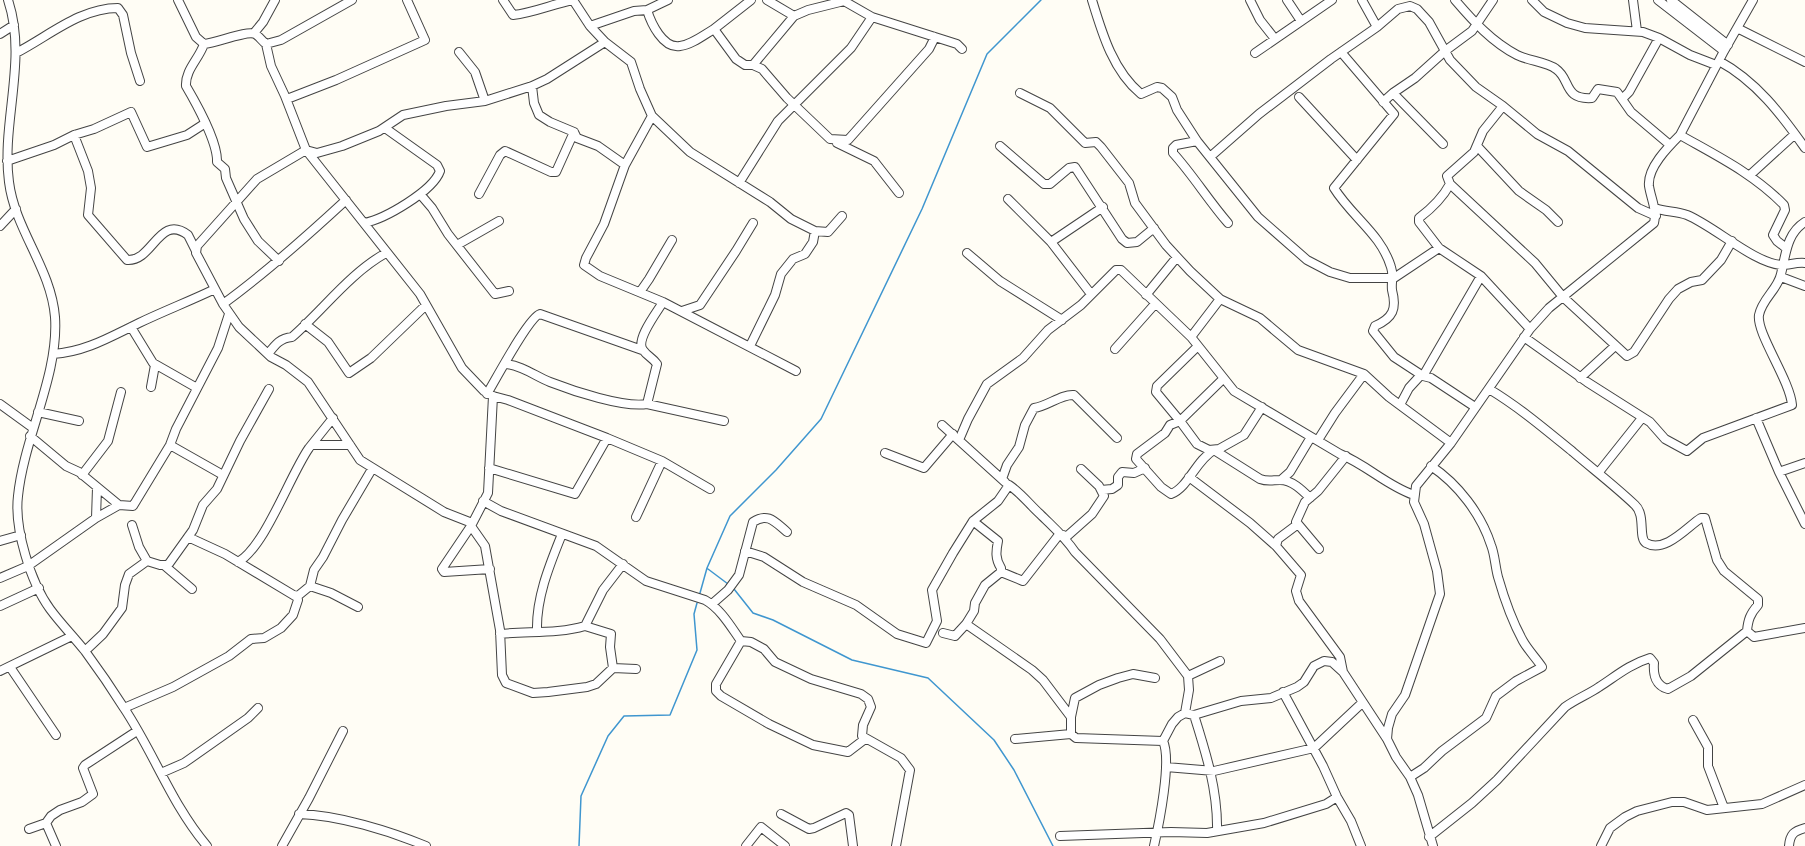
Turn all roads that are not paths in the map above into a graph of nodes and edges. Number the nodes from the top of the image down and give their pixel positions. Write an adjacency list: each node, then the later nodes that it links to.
1 (8, 0): 28 (street)
2 (178, 0): 41 (street)
3 (275, 0): 35 (street)
4 (352, 0): 42 (street)
5 (407, 0): 59 (street)
6 (503, 0): 7 (street)
7 (573, 0): 30 (street)
8 (668, 0): 24 (street)
9 (751, 0): 33 (street)
10 (767, 0): 25 (street)
11 (1092, 0): 72 (street)
12 (1250, 0): 39 (street)
13 (1287, 0): 27 (street)
14 (1332, 0): 27 (street)
15 (1362, 0): 31 (street)
16 (1455, 0): 29 (street)
17 (1493, 0): 29 (street)
18 (1532, 0): 34 (street)
19 (1633, 0): 34 (street)
20 (1658, 0): 43 (street)
21 (1671, 0): 43 (street)
22 (1753, 0): 32 (street)
23 (849, 2): 25 (street); 26 (street)
24 (647, 10): 30 (street); 33 (street)
25 (794, 16): 52 (street)
26 (872, 17): 37 (street); 62 (street)
27 (1301, 21): 39 (street)
28 (14, 25): 36 (street); 49 (street)
29 (1476, 25): 45 (street); 58 (street)
30 (590, 26): 40 (street)
31 (1377, 27): 45 (street); 48 (street)
32 (1737, 28): 43 (street); 50 (street)
33 (714, 29): 52 (street)
34 (1637, 31): 38 (street)
35 (254, 33): 41 (street); 42 (street)
36 (0, 34)
37 (935, 37): 44 (street); 71 (street)
38 (1659, 38): 51 (street); 58 (street)
39 (1275, 39): 47 (street)
40 (605, 42): 54 (street); 64 (street)
41 (204, 44): 65 (street)
42 (266, 44): 59 (street)
43 (1726, 48): 51 (street)
44 (962, 49)
45 (1445, 51): 56 (street); 63 (street)
46 (459, 52): 60 (street)
47 (1255, 52)
48 (1341, 52): 61 (street); 80 (street)
49 (16, 53): 53 (street); 79 (street)
50 (1805, 62)
51 (1718, 63): 68 (street); 70 (street)
52 (753, 65): 62 (street)
53 (140, 81)
54 (532, 86): 60 (street); 67 (street)
55 (1020, 93): 105 (street)
56 (1393, 93): 61 (street); 73 (street)
57 (1299, 97): 81 (street)
58 (1623, 98): 74 (street)
59 (286, 99): 78 (street)
60 (485, 101): 66 (street)
61 (1383, 102): 81 (street)
62 (793, 104): 71 (street); 85 (street)
63 (1503, 106): 76 (street); 96 (street)
64 (652, 116): 82 (street); 85 (street)
65 (204, 124): 69 (street); 93 (street)
66 (385, 128): 78 (street); 89 (street)
67 (574, 132): 82 (street); 90 (street)
68 (1796, 134): 77 (street); 83 (street)
69 (74, 135): 79 (street); 107 (street)
70 (1680, 135): 74 (street); 83 (street)
71 (830, 139): 88 (street)
72 (1197, 141): 80 (street); 103 (street)
73 (1443, 144)
74 (1670, 145): 96 (street)
75 (1000, 146): 94 (street)
76 (1477, 146): 86 (street); 99 (street)
77 (1805, 148)
78 (306, 150): 92 (street); 93 (street)
79 (5, 155): 84 (street)
80 (1210, 157): 124 (street)
81 (1357, 160): 124 (street)
82 (625, 165): 128 (street)
83 (1750, 175): 114 (street)
84 (9, 182): 87 (street); 95 (street)
85 (739, 183): 106 (street)
86 (1450, 184): 113 (street); 131 (street)
87 (0, 187)
88 (899, 193)
89 (420, 194): 101 (street); 112 (street)
90 (479, 194)
91 (1008, 199): 110 (street)
92 (346, 200): 101 (street); 119 (street)
93 (236, 204): 109 (street); 119 (street)
94 (1103, 207): 105 (street); 110 (street)
95 (16, 209): 104 (street); 150 (street)
96 (1655, 212): 111 (street); 131 (street)
97 (842, 216): 106 (street)
98 (499, 220): 112 (street)
99 (1558, 222)
100 (1805, 222): 114 (street)
101 (364, 223): 116 (street)
102 (753, 223): 137 (street)
103 (1228, 223)
104 (0, 226)
105 (1154, 228): 118 (street)
106 (815, 231): 145 (street)
107 (191, 240): 109 (street); 115 (street)
108 (672, 240): 128 (street)
109 (200, 241): 115 (street)
110 (1051, 242): 129 (street)
111 (1732, 242): 121 (street); 147 (street)
112 (457, 245): 127 (street)
113 (1439, 248): 122 (street); 124 (street)
114 (1786, 248): 121 (street)
115 (196, 253): 126 (street)
116 (386, 253): 136 (street); 140 (street)
117 (968, 253): 139 (street)
118 (1177, 257): 130 (street); 132 (street)
119 (279, 261): 134 (street)
120 (1805, 263): 121 (street)
121 (1783, 265): 123 (street)
122 (1481, 276): 142 (street); 156 (street)
123 (1781, 277): 125 (street); 173 (street)
124 (1394, 278): 156 (street)
125 (1805, 286)
126 (215, 289): 134 (street); 141 (street)
127 (509, 291)
128 (639, 292): 133 (street)
129 (1091, 294): 130 (street); 139 (street)
130 (1146, 295): 135 (street)
131 (1563, 297): 142 (street); 147 (street)
132 (1220, 299): 143 (street); 155 (street)
133 (663, 302): 137 (street); 149 (street)
134 (223, 304): 138 (street)
135 (1155, 304): 143 (street); 148 (street)
136 (426, 305): 140 (street); 164 (street)
137 (682, 311): 145 (street)
138 (230, 314): 151 (street); 160 (street)
139 (1062, 320): 184 (street)
140 (305, 324): 151 (street)
141 (131, 327): 150 (street); 153 (street)
142 (1530, 329): 144 (street)
143 (1191, 337): 146 (street)
144 (1524, 337): 157 (street); 162 (street)
145 (750, 346): 154 (street)
146 (1198, 346): 158 (street); 176 (street)
147 (1615, 346): 157 (street)
148 (1115, 349)
149 (642, 350): 152 (street); 166 (street)
150 (53, 354): 170 (street)
151 (268, 354): 171 (street)
152 (506, 364): 164 (street); 166 (street)
153 (155, 365): 159 (street); 160 (street)
154 (796, 370)
155 (1364, 374): 167 (street); 183 (street)
156 (1423, 376): 167 (street); 169 (street)
157 (1580, 378): 172 (street)
158 (1223, 379): 168 (street); 176 (street)
159 (151, 387)
160 (197, 388): 186 (street)
161 (269, 389): 202 (street)
162 (1488, 389): 169 (street); 199 (street)
163 (121, 392): 201 (street)
164 (490, 395): 181 (street); 195 (street)
165 (0, 404): 178 (street)
166 (647, 404): 175 (street)
167 (1400, 405): 185 (street)
168 (1262, 407): 183 (street); 189 (street)
169 (1475, 407): 185 (street)
170 (38, 412): 174 (street); 178 (street)
171 (333, 418): 187 (street); 188 (street)
172 (1642, 418): 173 (street); 199 (street)
173 (1756, 418): 200 (street)
174 (79, 421)
175 (724, 421)
176 (1180, 421): 189 (street); 196 (street)
177 (942, 425): 179 (street)
178 (33, 428): 180 (street)
179 (952, 434): 184 (street); 190 (street)
180 (30, 436): 201 (street); 222 (street)
181 (607, 438): 192 (street); 195 (street)
182 (1117, 438): 205 (street)
183 (1315, 439): 191 (street); 204 (street)
184 (959, 440): 205 (street)
185 (1451, 442): 194 (street)
186 (170, 445): 202 (street); 212 (street)
187 (312, 445): 188 (street); 230 (street)
188 (350, 445): 197 (street)
189 (1214, 450): 203 (street); 204 (street)
190 (885, 453)
191 (1346, 456): 209 (street); 210 (street)
192 (662, 461): 207 (street); 213 (street)
193 (1805, 463): 200 (street)
194 (1431, 466): 209 (street); 282 (street)
195 (489, 468): 211 (street)
196 (1145, 468): 203 (street); 208 (street)
197 (372, 469): 219 (street); 237 (street)
198 (1082, 469): 208 (street)
199 (1599, 472): 248 (street)
200 (1779, 472): 217 (street)
201 (82, 475): 206 (street)
202 (224, 475): 223 (street)
203 (1189, 477): 226 (street)
204 (1281, 480): 210 (street)
205 (1006, 482): 215 (street); 224 (street)
206 (97, 488): 212 (street); 214 (street)
207 (710, 489)
208 (1101, 490): 224 (street)
209 (1414, 495): 276 (street)
210 (1310, 498): 216 (street)
211 (483, 501): 219 (street); 221 (street)
212 (119, 505): 214 (street)
213 (636, 517)
214 (96, 518): 232 (street)
215 (973, 521): 228 (street); 235 (street)
216 (1298, 524): 226 (street); 227 (street)
217 (1805, 524)
218 (132, 525): 229 (street)
219 (472, 525): 234 (street); 234 (street)
220 (787, 532): 228 (street)
221 (562, 534): 231 (street); 247 (street)
222 (21, 535): 225 (street); 232 (street)
223 (188, 537): 230 (street); 233 (street)
224 (1064, 537): 235 (street); 260 (street)
225 (0, 542)
226 (1276, 546): 259 (street)
227 (1318, 549)
228 (745, 551): 241 (street)
229 (147, 561): 233 (street); 253 (street)
230 (238, 562): 240 (street)
231 (623, 564): 241 (street); 245 (street)
232 (28, 566): 236 (street); 238 (street)
233 (165, 566): 239 (street)
234 (490, 569): 250 (street)
235 (1000, 572): 244 (street)
236 (0, 578)
237 (310, 586): 240 (street); 243 (street)
238 (39, 588): 242 (street); 251 (street)
239 (192, 589)
240 (297, 596): 264 (street)
241 (712, 604): 252 (street)
242 (0, 606)
243 (357, 607)
244 (966, 624): 249 (street); 268 (street)
245 (585, 626): 247 (street); 256 (street)
246 (1805, 628): 248 (street)
247 (537, 631): 250 (street)
248 (1747, 631): 294 (street)
249 (943, 633)
250 (500, 634): 256 (street)
251 (72, 636): 253 (street); 255 (street)
252 (741, 641): 274 (street); 274 (street)
253 (85, 651): 264 (street)
254 (1220, 661): 260 (street)
255 (10, 667): 258 (street); 273 (street)
256 (612, 669): 257 (street)
257 (636, 669)
258 (0, 671)
259 (1344, 672): 262 (street); 263 (street)
260 (1188, 676): 266 (street)
261 (1155, 678): 268 (street)
262 (1283, 692): 267 (street); 278 (street)
263 (1362, 703): 276 (street); 278 (street)
264 (124, 708): 271 (street)
265 (258, 708): 281 (street)
266 (1185, 713): 267 (street); 277 (street)
267 (1194, 715): 280 (street)
268 (1071, 717): 272 (street)
269 (1693, 720): 285 (street)
270 (343, 730): 286 (street)
271 (137, 731): 281 (street); 288 (street)
272 (1071, 734): 275 (street); 277 (street)
273 (56, 735)
274 (865, 739): 302 (street)
275 (1016, 739)
276 (1387, 739): 282 (street)
277 (1163, 741): 279 (street)
278 (1314, 748): 280 (street); 284 (street)
279 (1166, 767): 280 (street); 292 (street)
280 (1211, 771): 291 (street)
281 (161, 773): 296 (street)
282 (1410, 777): 294 (street)
283 (1805, 785): 285 (street)
284 (1337, 797): 291 (street); 304 (street)
285 (1724, 808): 305 (street)
286 (299, 814): 297 (street); 298 (street)
287 (781, 814): 301 (street)
288 (46, 823): 290 (street); 295 (street)
289 (1805, 828): 306 (street)
290 (28, 829)
291 (1217, 831): 292 (street)
292 (1156, 833): 293 (street); 303 (street)
293 (1060, 837)
294 (1430, 843)
295 (56, 846)
296 (207, 846)
297 (282, 846)
298 (426, 846)
299 (747, 846): 300 (street)
300 (785, 846)
301 (853, 846)
302 (896, 846)
303 (1154, 846)
304 (1361, 846)
305 (1601, 846)
306 (1789, 846)

